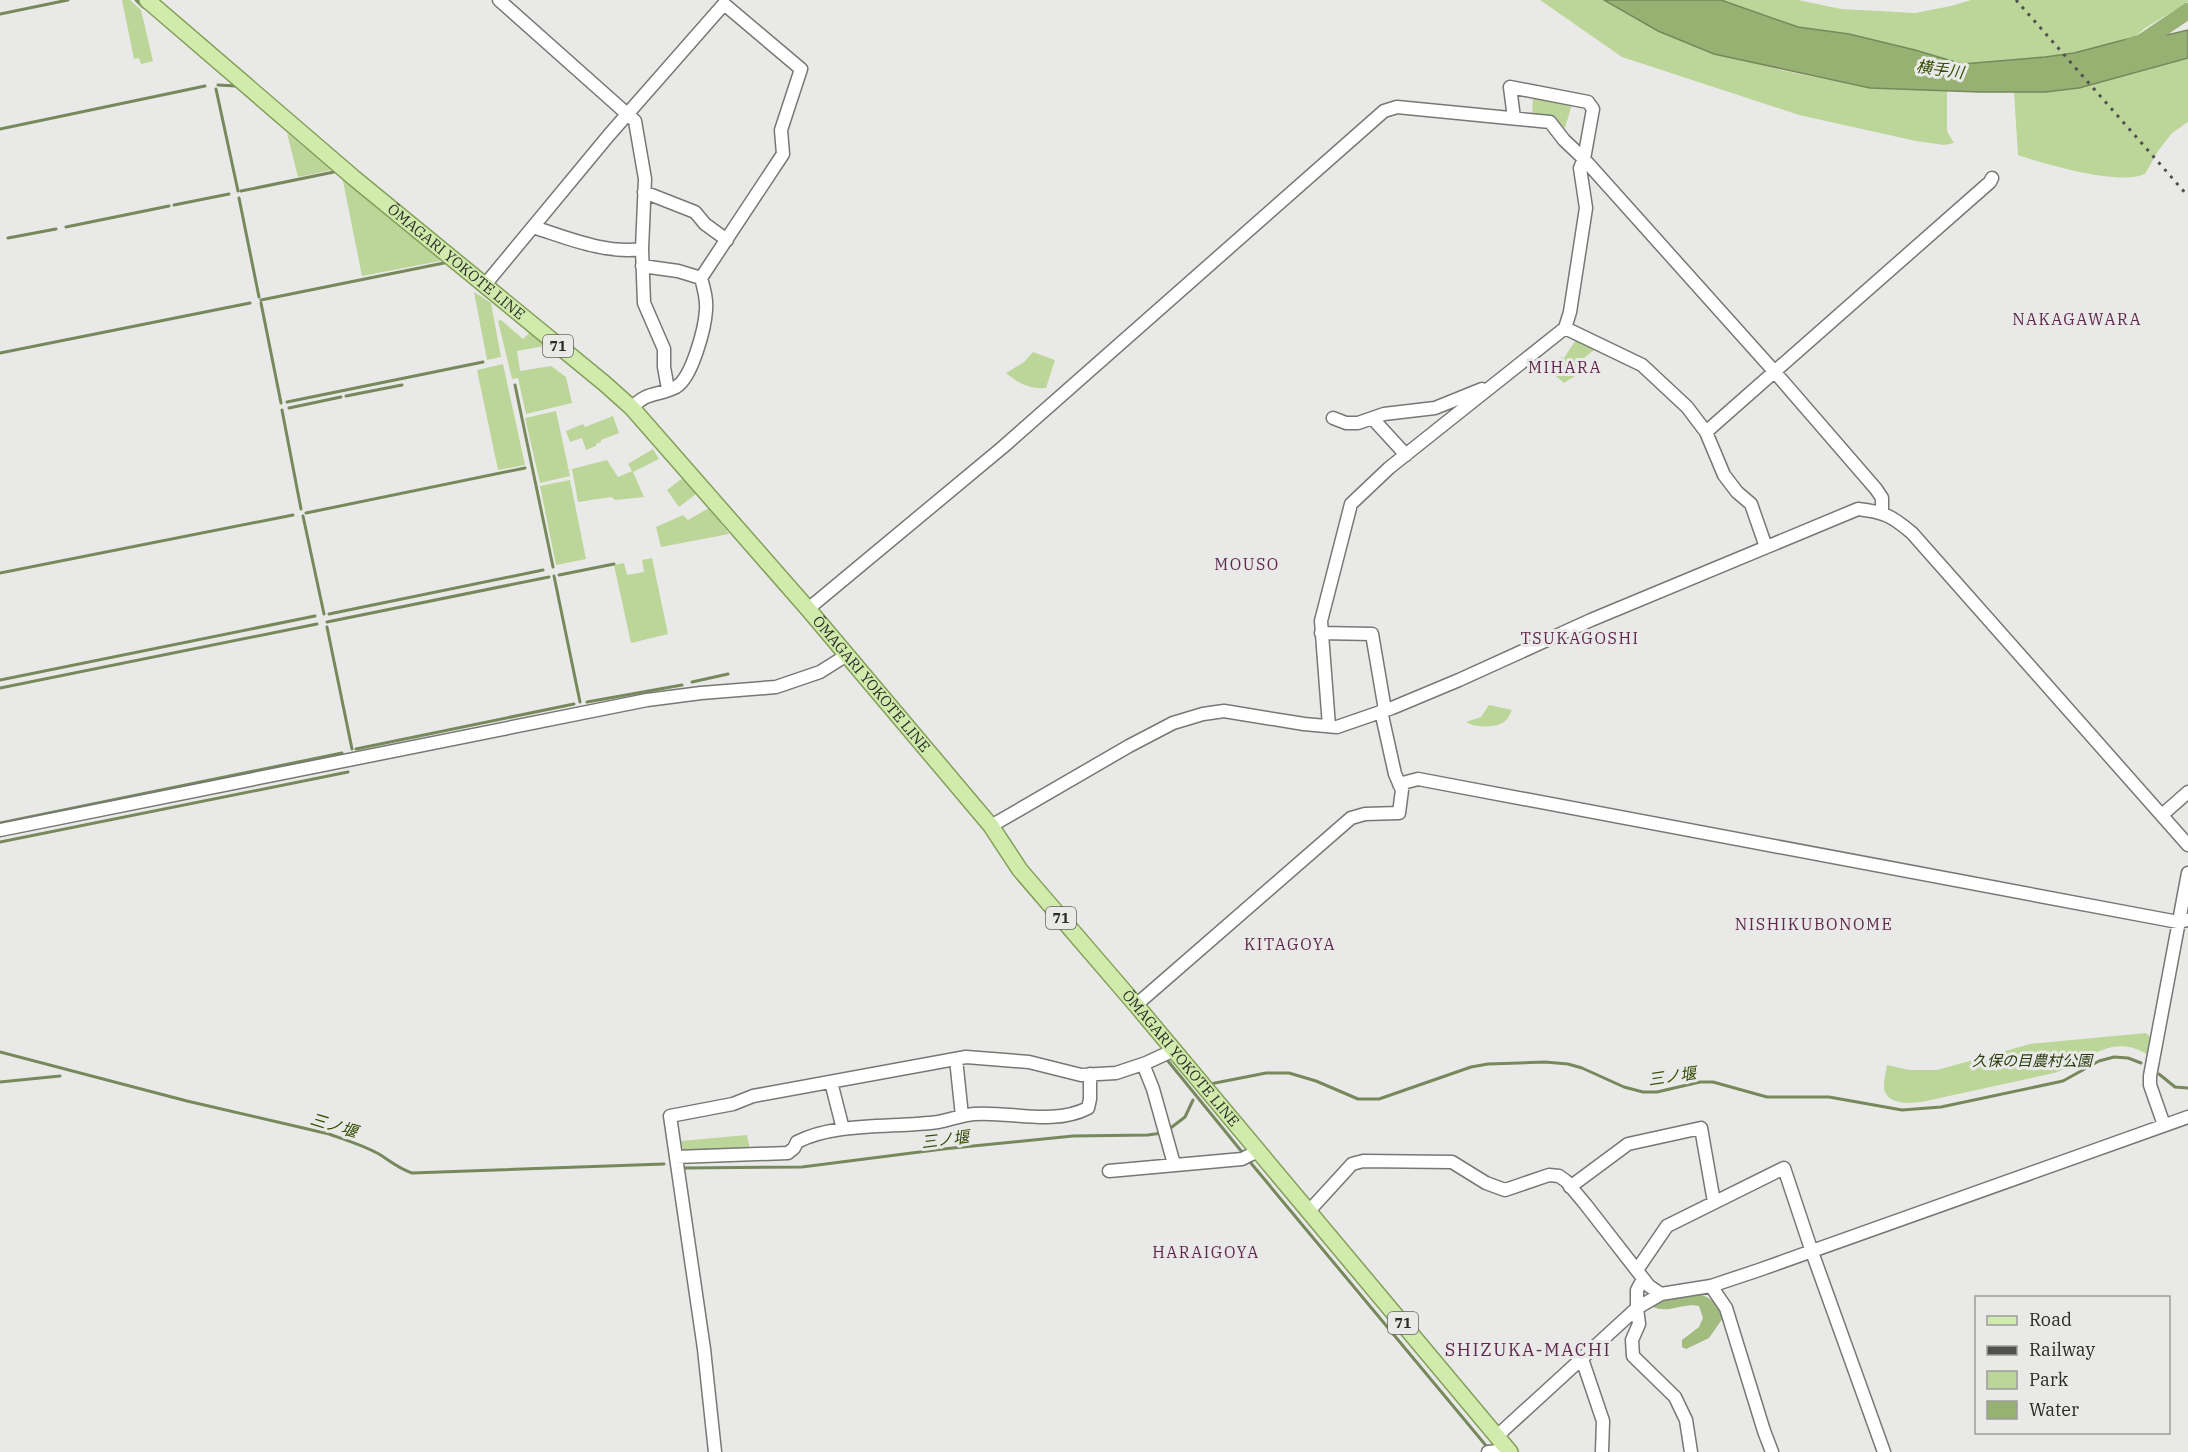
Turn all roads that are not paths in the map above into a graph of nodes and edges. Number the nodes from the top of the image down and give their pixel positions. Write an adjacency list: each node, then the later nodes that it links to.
1 (147, 0): 13 (main road, ŌMAGARI YOKOTE LINE / 71)
2 (499, 0): 3 (street)
3 (628, 114): 7 (street); 8 (street); 9 (street)
4 (1514, 118): 5 (street); 5 (street); 25 (street)
5 (1584, 159): 14 (street); 15 (street)
6 (1992, 178): 15 (street)
7 (644, 192): 9 (street); 10 (street)
8 (533, 227): 10 (street); 13 (street)
9 (727, 240): 12 (street)
10 (642, 249): 11 (street)
11 (642, 266): 12 (street); 17 (street)
12 (701, 278): 17 (street)
13 (484, 286): 18 (main road, ŌMAGARI YOKOTE LINE / 71)
14 (1565, 328): 16 (street); 21 (street)
15 (1773, 370): 21 (street); 23 (street)
16 (1494, 384): 20 (street); 22 (street)
17 (668, 389): 18 (street)
18 (632, 408): 25 (main road, ŌMAGARI YOKOTE LINE / 71)
19 (1334, 418): 20 (street)
20 (1373, 419): 22 (street)
21 (1706, 432): 24 (street)
22 (1406, 455): 26 (street)
23 (1882, 512): 24 (street); 32 (street)
24 (1766, 546): 28 (street)
25 (808, 609): 27 (main road, ŌMAGARI YOKOTE LINE / 71)
26 (1321, 633): 28 (street); 29 (street)
27 (847, 655): 33 (main road, ŌMAGARI YOKOTE LINE / 71); 34 (street)
28 (1383, 711): 29 (street); 30 (street)
29 (1329, 726): 33 (street)
30 (1399, 784): 37 (street); 38 (street)
31 (2188, 792): 32 (street)
32 (2162, 815): 35 (street)
33 (991, 826): 38 (main road, ŌMAGARI YOKOTE LINE / 71)
34 (0, 830)
35 (2188, 845)
36 (2188, 873): 37 (street)
37 (2183, 921): 46 (street)
38 (1136, 1005): 39 (main road, ŌMAGARI YOKOTE LINE / 71)
39 (1172, 1051): 41 (street); 48 (main road, ŌMAGARI YOKOTE LINE / 71)
40 (956, 1059): 42 (street); 43 (street); 44 (street)
41 (1143, 1064): 42 (street); 50 (street)
42 (1090, 1074): 44 (street)
43 (831, 1082): 47 (street); 49 (street)
44 (962, 1116): 47 (street)
45 (2188, 1117): 46 (street)
46 (2164, 1125): 55 (street)
47 (843, 1129): 49 (street)
48 (1258, 1151): 50 (street); 54 (main road, ŌMAGARI YOKOTE LINE / 71)
49 (676, 1157): 63 (street)
50 (1174, 1164): 51 (street)
51 (1109, 1171)
52 (1570, 1187): 53 (street); 54 (street); 56 (street)
53 (1714, 1202): 55 (street); 56 (street)
54 (1309, 1210): 61 (main road, ŌMAGARI YOKOTE LINE / 71)
55 (1812, 1252): 57 (street); 68 (street)
56 (1640, 1274): 58 (street); 59 (street)
57 (1711, 1286): 58 (street); 67 (street)
58 (1661, 1294): 59 (street)
59 (1637, 1308): 60 (street); 66 (street)
60 (1582, 1359): 61 (street); 65 (street)
61 (1497, 1436): 62 (main road, ŌMAGARI YOKOTE LINE / 71)
62 (1510, 1451): 64 (street)
63 (715, 1452)
64 (1488, 1452)
65 (1602, 1452)
66 (1691, 1452)
67 (1772, 1452)
68 (1884, 1452)

